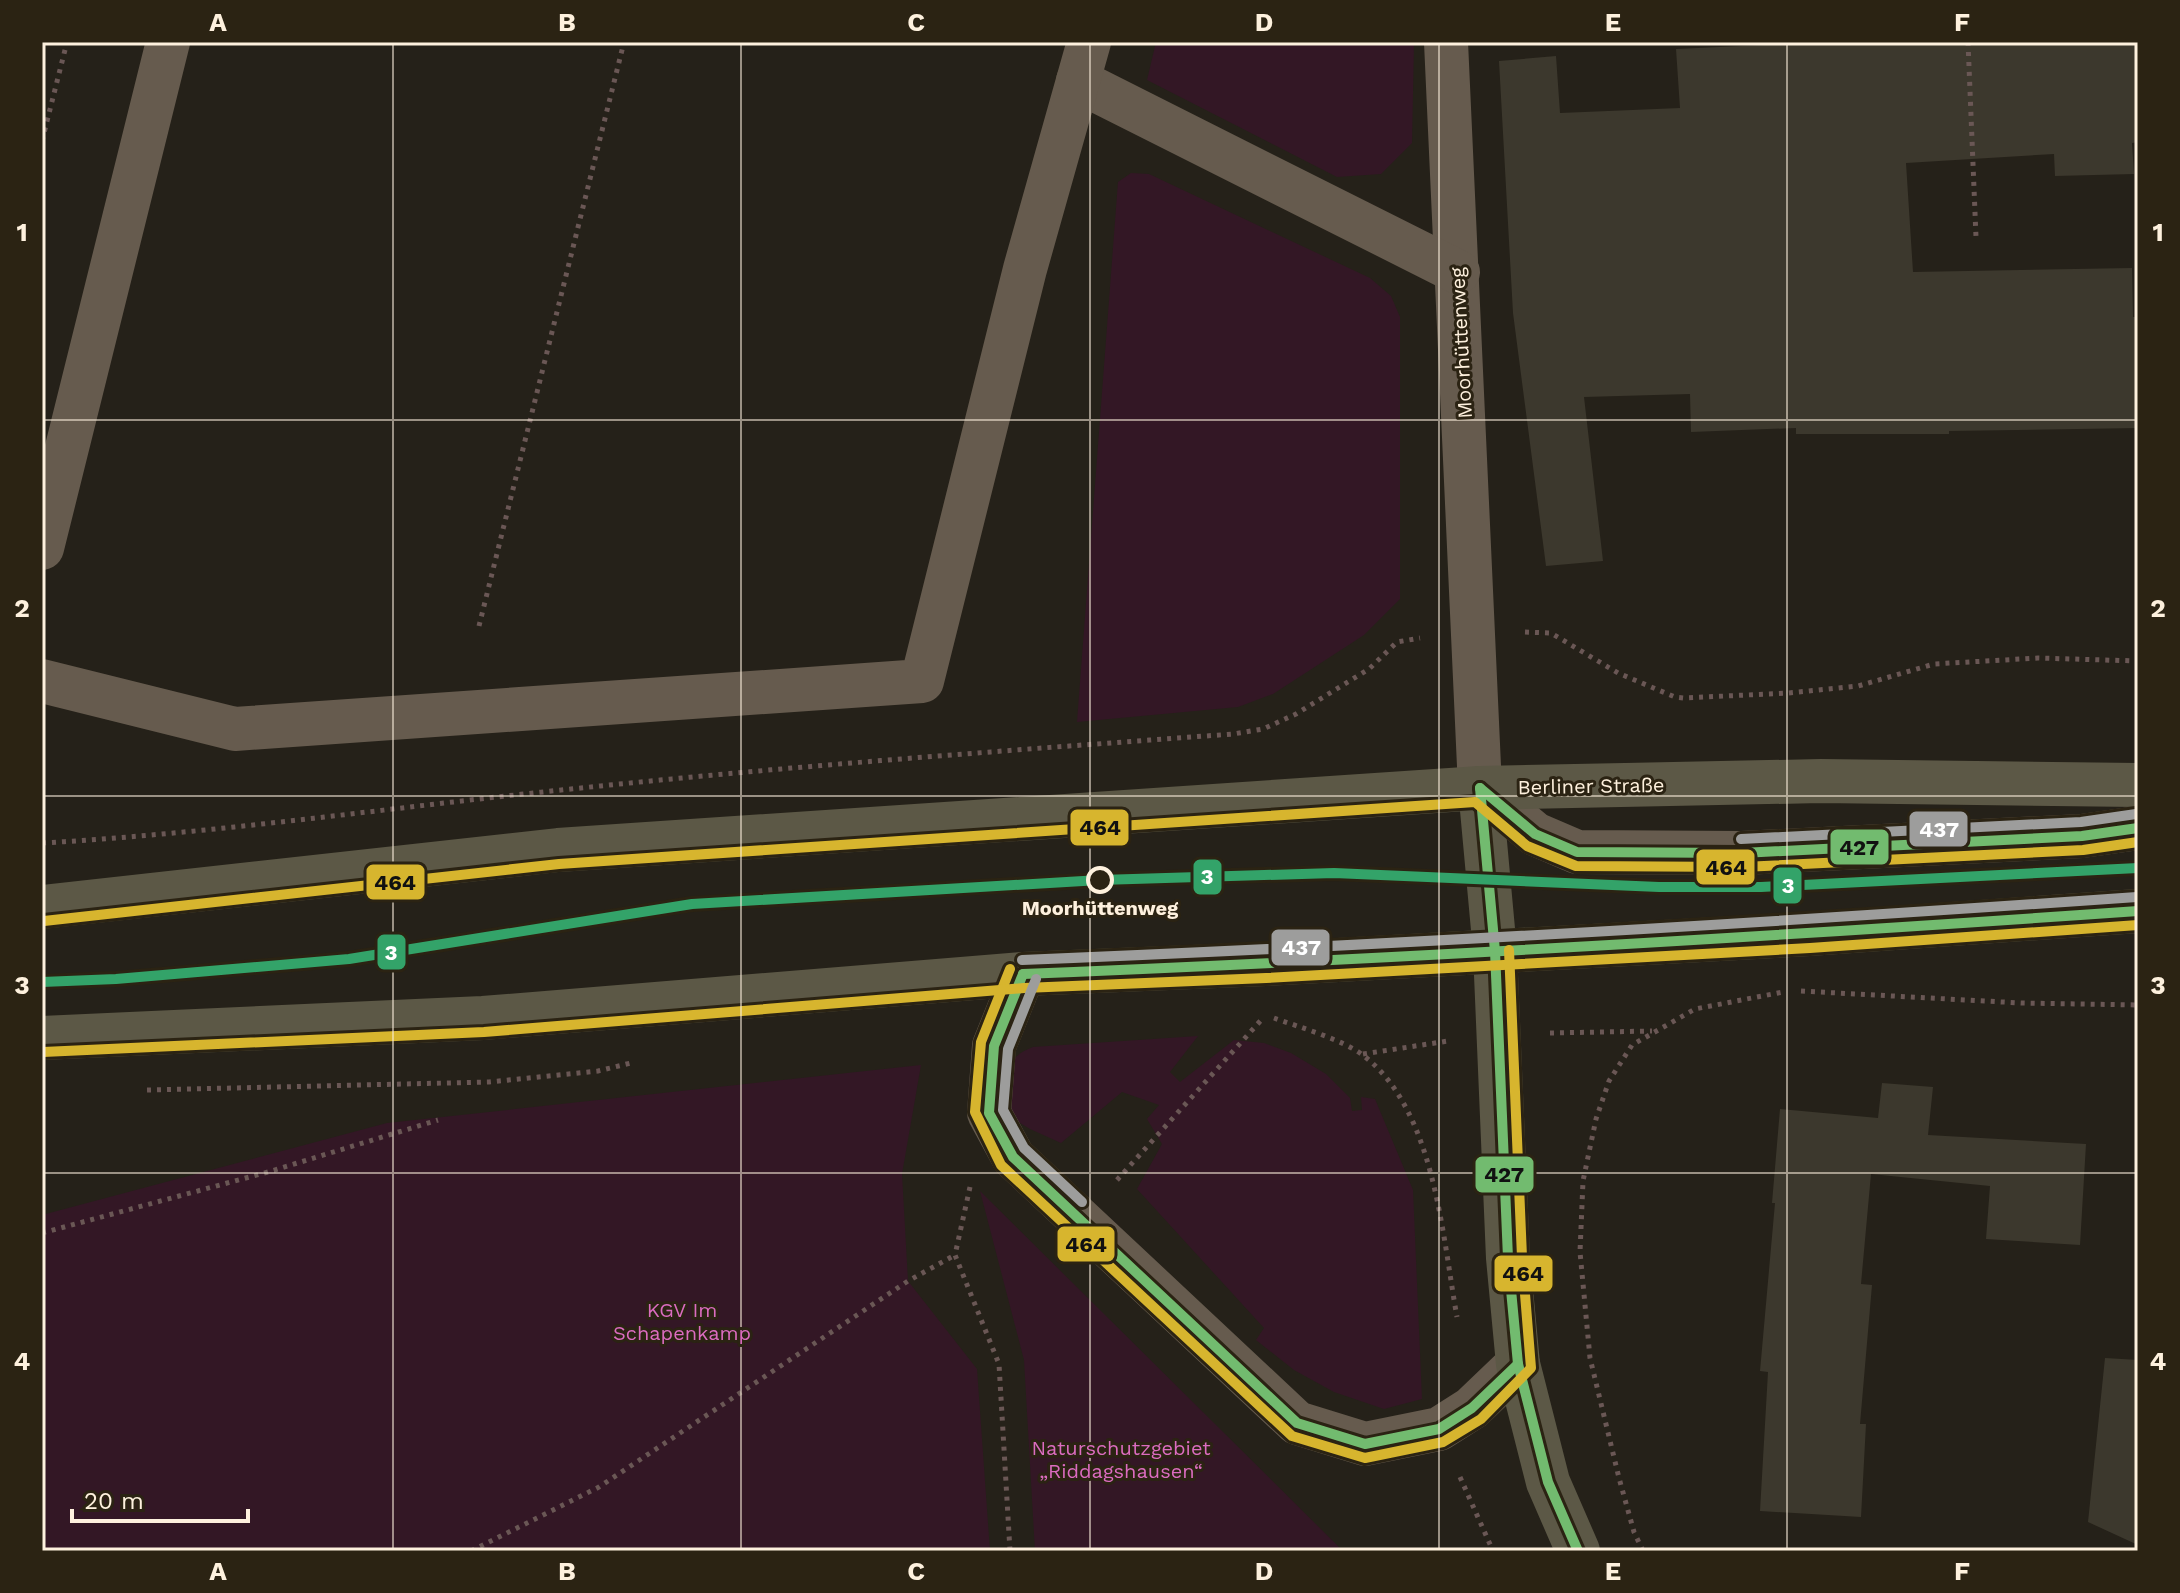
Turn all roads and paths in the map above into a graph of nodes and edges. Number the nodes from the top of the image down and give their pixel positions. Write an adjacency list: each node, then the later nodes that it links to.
1 (67, 42): 7 (path)
2 (168, 42): 10 (street)
3 (624, 42): 11 (path)
4 (1446, 42): 9 (street, Moorhüttenweg)
5 (1968, 42): 8 (path)
6 (1084, 62): 9 (street); 14 (street)
7 (42, 141)
8 (1976, 237)
9 (1458, 272): 12 (street, Moorhüttenweg)
10 (42, 548)
11 (479, 626)
12 (1473, 629): 13 (path); 16 (street, Moorhüttenweg); 18 (path)
13 (2138, 661)
14 (42, 681)
15 (2138, 785): 16 (main road, Berliner Straße)
16 (1480, 788): 17 (street); 19 (main road, Berliner Straße); 21 (main road)
17 (2138, 828)
18 (42, 843)
19 (42, 907)
20 (2138, 911): 21 (main road)
21 (1495, 951): 22 (main road); 31 (main road)
22 (1023, 974): 24 (main road); 25 (street)
23 (2138, 1005): 37 (path)
24 (42, 1038)
25 (989, 1113): 29 (path); 32 (street)
26 (438, 1120): 28 (path)
27 (1113, 1184): 30 (path)
28 (42, 1233)
29 (955, 1255): 33 (path); 34 (path)
30 (1457, 1321)
31 (1518, 1364): 32 (street); 36 (main road)
32 (1439, 1429): 35 (path)
33 (471, 1551)
34 (1010, 1551)
35 (1493, 1551)
36 (1578, 1551)
37 (1643, 1551)

